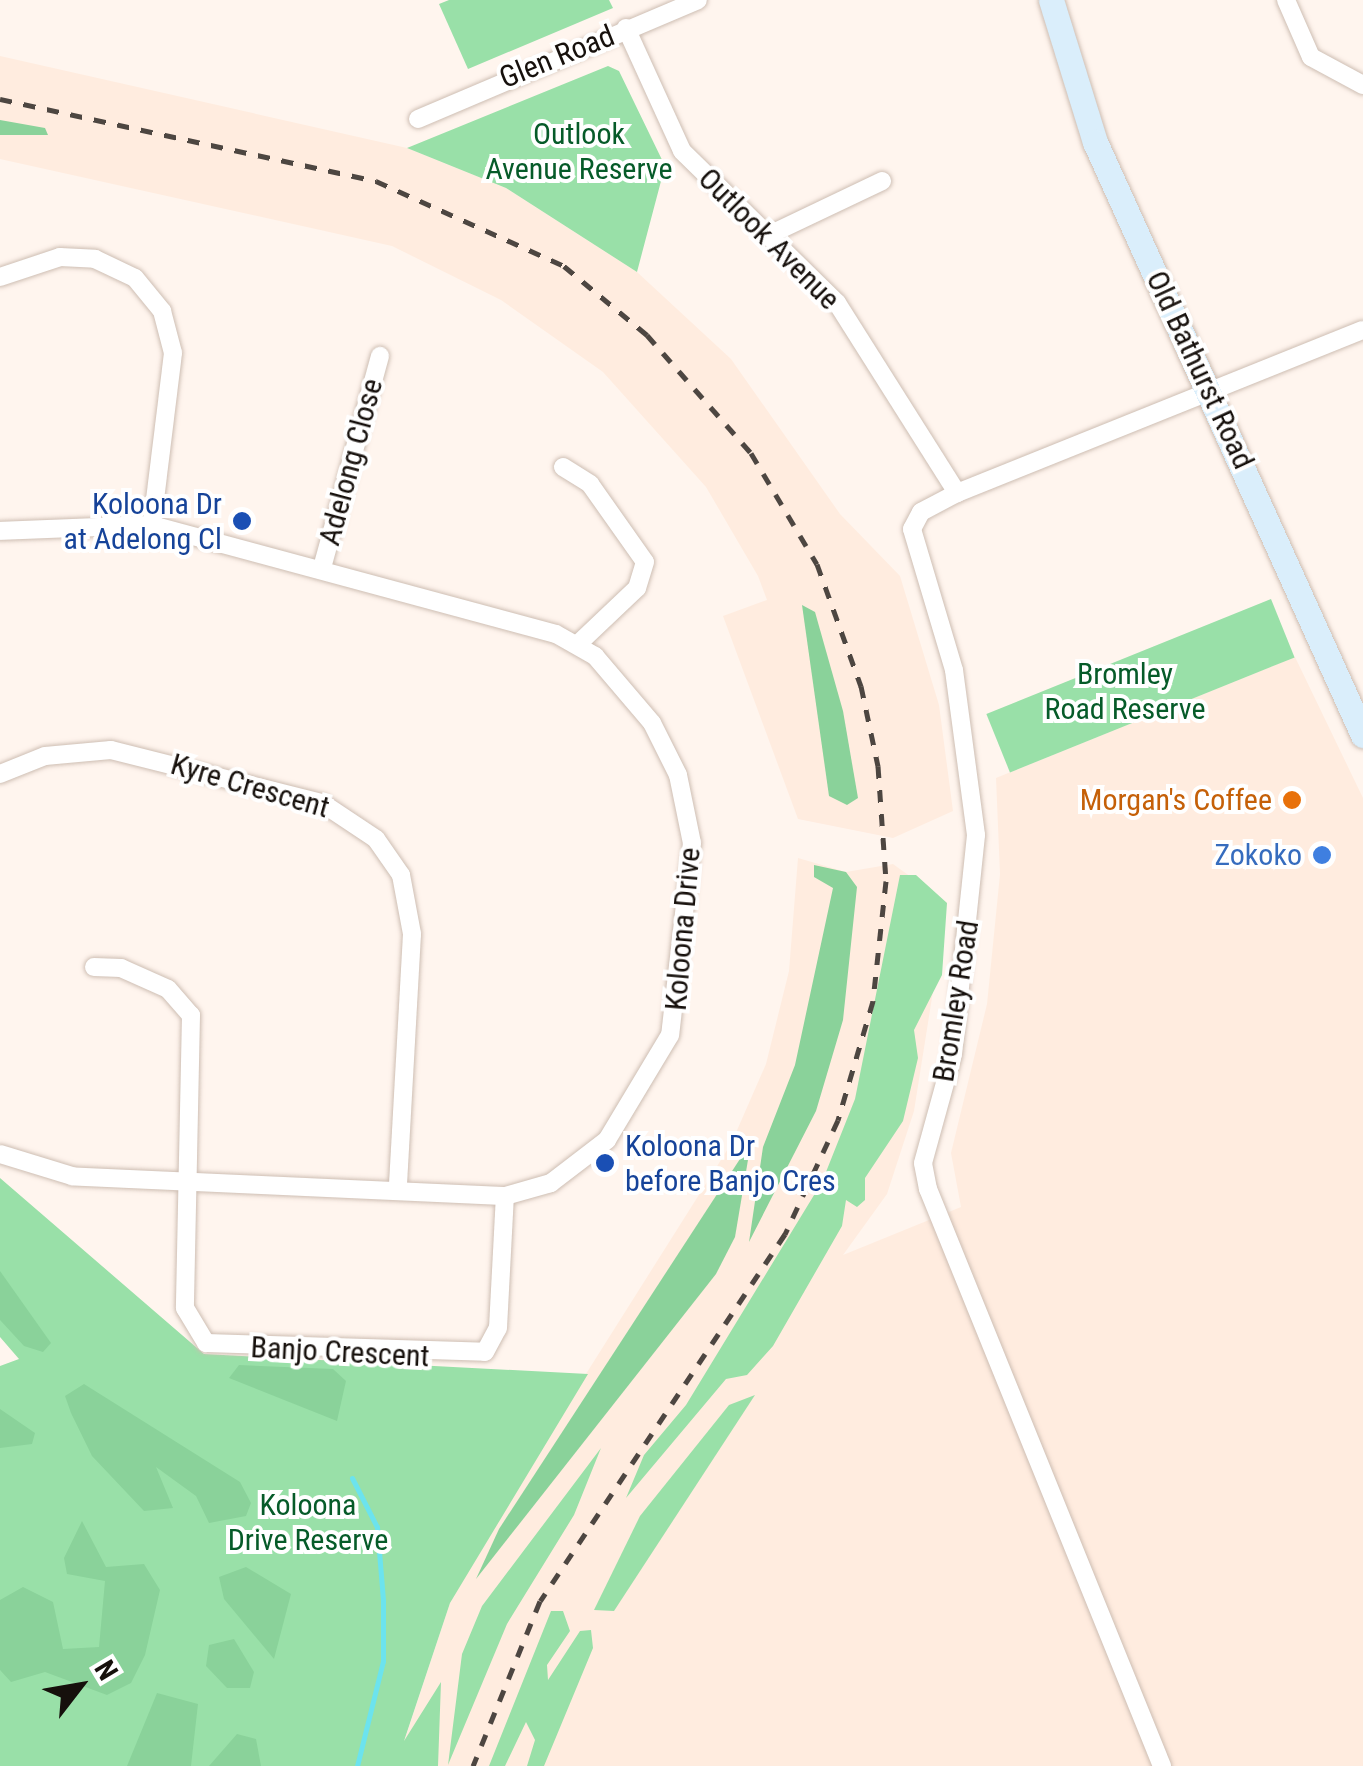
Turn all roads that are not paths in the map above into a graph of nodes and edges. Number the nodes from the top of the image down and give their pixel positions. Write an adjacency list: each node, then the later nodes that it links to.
1 (698, 0): 4 (street, Glen Road)
2 (1051, 0): 12 (main road, Old Bathurst Road)
3 (1286, 0): 5 (street)
4 (626, 28): 6 (street, Glen Road); 8 (street, Outlook Avenue)
5 (1363, 86)
6 (418, 118)
7 (882, 181): 8 (street)
8 (772, 234): 14 (street, Outlook Avenue)
9 (0, 278): 15 (street)
10 (1363, 330): 12 (street, Bromley Road)
11 (380, 356): 17 (street, Adelong Close)
12 (1210, 394): 14 (street, Bromley Road); 19 (main road, Old Bathurst Road)
13 (563, 467): 18 (street)
14 (958, 493): 26 (street, Bromley Road)
15 (152, 525): 16 (street, Koloona Drive); 17 (street, Koloona Drive)
16 (0, 531)
17 (322, 568): 18 (street, Koloona Drive)
18 (578, 644): 25 (street, Koloona Drive)
19 (1363, 735)
20 (0, 774): 24 (street, Kyre Crescent)
21 (94, 968): 23 (street)
22 (0, 1154): 23 (street, Koloona Drive)
23 (188, 1179): 24 (street, Koloona Drive); 25 (street, Banjo Crescent)
24 (398, 1188): 25 (street, Koloona Drive)
25 (505, 1196)
26 (1162, 1766)

